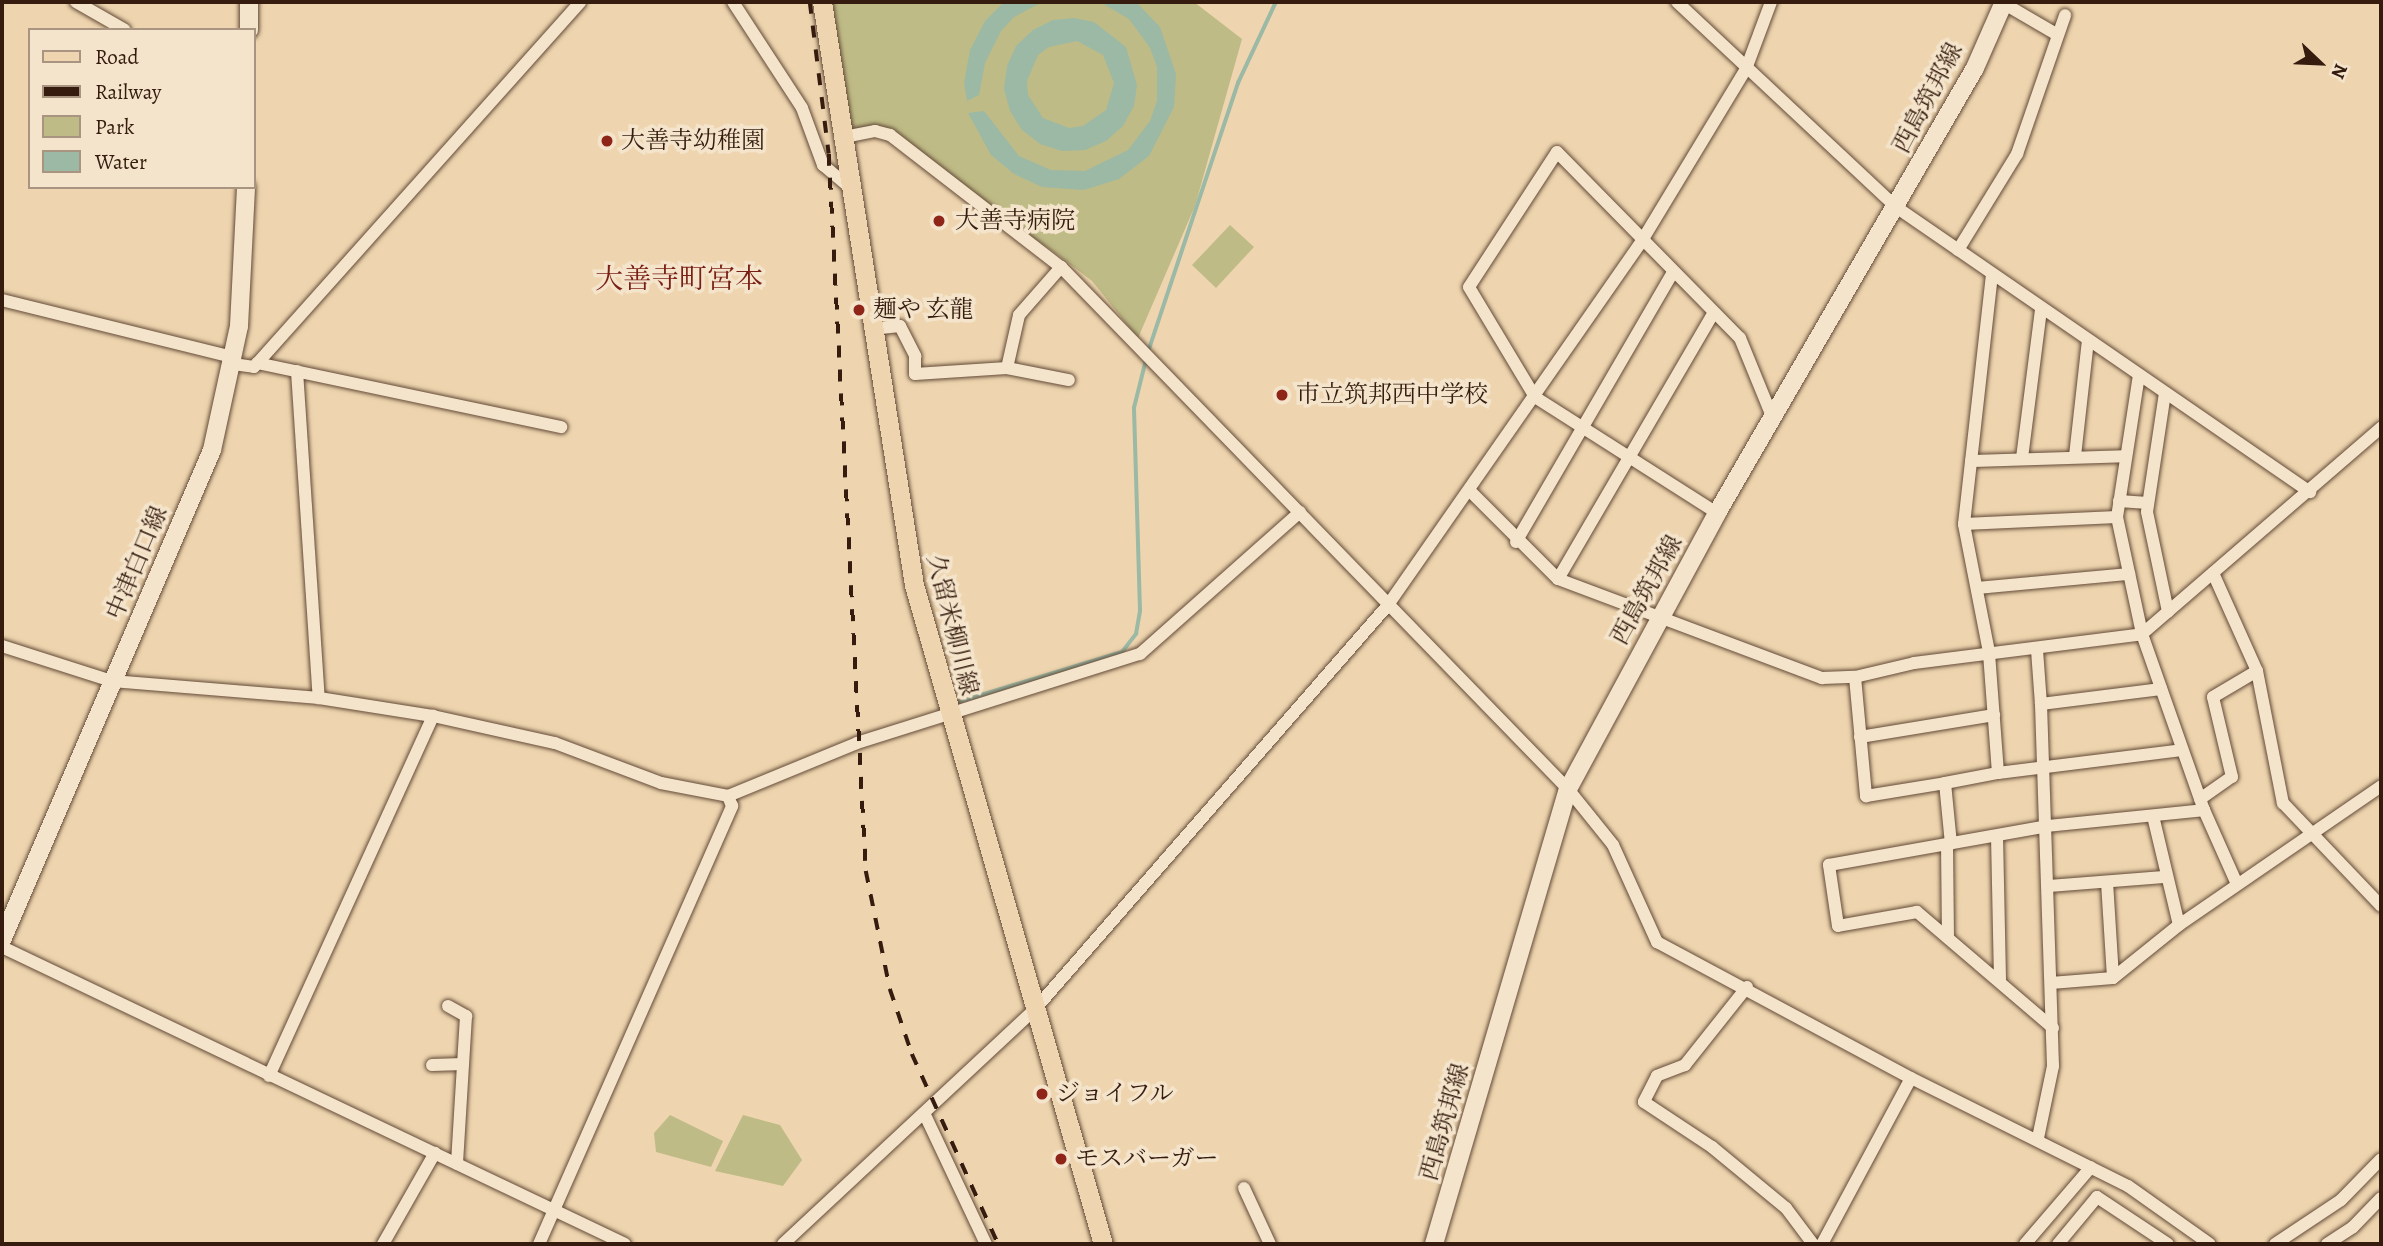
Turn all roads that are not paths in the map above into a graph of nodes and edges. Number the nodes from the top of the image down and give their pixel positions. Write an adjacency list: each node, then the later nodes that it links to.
1 (76, 2): 10 (street)
2 (249, 2): 11 (main road)
3 (580, 2): 29 (street)
4 (733, 2): 16 (street)
5 (822, 2): 14 (main road, 久留米柳川線)
6 (1676, 2): 13 (street)
7 (1771, 2): 13 (street)
8 (2003, 2): 12 (street); 17 (main road, 西島筑邦線)
9 (2065, 15): 12 (street)
10 (122, 28)
11 (249, 28)
12 (2056, 34): 19 (street)
13 (1746, 69): 17 (street); 18 (street)
14 (844, 136): 16 (main road, 久留米柳川線); 20 (street)
15 (246, 189): 28 (main road, 中津白口線)
16 (854, 192): 26 (main road, 久留米柳川線)
17 (1896, 207): 19 (street); 36 (main road, 西島筑邦線)
18 (1643, 239): 21 (street); 35 (street); 35 (street)
19 (1958, 250): 22 (street)
20 (1060, 267): 30 (street); 49 (street)
21 (1673, 272): 25 (street); 37 (street)
22 (1992, 275): 24 (street); 44 (street)
23 (2, 300): 28 (street)
24 (2041, 309): 27 (street); 43 (street)
25 (1713, 314): 36 (street); 40 (street)
26 (872, 329): 30 (street); 71 (main road, 久留米柳川線)
27 (2088, 341): 32 (street); 41 (street)
28 (233, 360): 29 (street); 67 (main road, 中津白口線)
29 (257, 363): 31 (street)
30 (1007, 368): 33 (street)
31 (298, 372): 38 (street); 69 (street)
32 (2139, 375): 34 (street); 42 (street)
33 (1069, 380)
34 (2165, 393): 46 (street); 48 (street)
35 (1535, 397): 37 (street); 45 (street)
36 (1773, 418): 50 (main road, 西島筑邦線)
37 (1581, 424): 40 (street); 53 (street)
38 (561, 427)
39 (2381, 428): 46 (street)
40 (1630, 455): 50 (street); 56 (street)
41 (2074, 456): 42 (street); 43 (street)
42 (2126, 456): 47 (street)
43 (2022, 458): 44 (street)
44 (1971, 461): 52 (street)
45 (1470, 491): 53 (street); 58 (street)
46 (2310, 492): 54 (street)
47 (2119, 501): 48 (street); 51 (street)
48 (2148, 503): 59 (street)
49 (1300, 513): 58 (street); 71 (street)
50 (1717, 513): 60 (main road, 西島筑邦線)
51 (2117, 517): 52 (street); 55 (street)
52 (1964, 524): 57 (street)
53 (1516, 542): 56 (street)
54 (2213, 573): 59 (street); 65 (street)
55 (2129, 574): 57 (street); 61 (street)
56 (1558, 579): 60 (street)
57 (1977, 588): 64 (street)
58 (1388, 605): 80 (street); 102 (street)
59 (2168, 612): 61 (street)
60 (1659, 618): 66 (street); 80 (main road, 西島筑邦線)
61 (2143, 634): 63 (street); 68 (street)
62 (2, 646): 67 (street)
63 (2038, 650): 64 (street); 70 (street)
64 (1989, 652): 66 (street); 72 (street)
65 (2257, 671): 82 (street); 85 (street)
66 (1854, 677): 74 (street)
67 (112, 681): 69 (street); 95 (main road, 中津白口線)
68 (2161, 689): 70 (street); 75 (street)
69 (319, 698): 73 (street)
70 (2041, 704): 76 (street)
71 (949, 712): 81 (street); 102 (main road, 久留米柳川線)
72 (1994, 715): 74 (street); 77 (street)
73 (433, 716): 81 (street); 106 (street)
74 (1860, 737): 78 (street)
75 (2182, 750): 76 (street); 82 (street)
76 (2044, 768): 77 (street); 84 (street)
77 (1998, 773): 78 (street)
78 (1945, 783): 87 (street)
79 (2381, 786): 85 (street)
80 (1568, 789): 100 (street); 124 (main road, 西島筑邦線)
81 (728, 796): 116 (street)
82 (2202, 805): 83 (street); 90 (street)
83 (2152, 816): 84 (street); 88 (street)
84 (2047, 826): 86 (street); 91 (street)
85 (2309, 834): 90 (street); 92 (street)
86 (1997, 836): 87 (street); 98 (street)
87 (1949, 844): 94 (street); 94 (street)
88 (2164, 877): 89 (street); 93 (street)
89 (2107, 882): 91 (street); 97 (street)
90 (2237, 884): 93 (street)
91 (2049, 886): 99 (street)
92 (2381, 906)
93 (2179, 925): 97 (street)
94 (1948, 938): 98 (street)
95 (2, 940)
96 (2, 947): 106 (street)
97 (2113, 978): 99 (street)
98 (2000, 982): 103 (street)
99 (2052, 983): 103 (street)
100 (1747, 987): 107 (street); 125 (street)
101 (448, 1006): 104 (street)
102 (1037, 1008): 108 (street); 122 (main road, 久留米柳川線)
103 (2053, 1028): 109 (street)
104 (463, 1063): 105 (street); 112 (street)
105 (432, 1065)
106 (269, 1076): 110 (street)
107 (1911, 1078): 109 (street); 126 (street)
108 (925, 1115): 120 (street); 121 (street)
109 (2038, 1138): 113 (street)
110 (435, 1153): 112 (street); 117 (street)
111 (2381, 1159): 131 (street)
112 (457, 1164): 116 (street)
113 (2091, 1167): 127 (street); 130 (street)
114 (1244, 1188): 123 (street)
115 (2381, 1198): 132 (street)
116 (555, 1210): 118 (street); 119 (street)
117 (383, 1244)
118 (539, 1244)
119 (625, 1244)
120 (783, 1244)
121 (986, 1244)
122 (1103, 1244)
123 (1270, 1244)
124 (1434, 1244)
125 (1814, 1244)
126 (1822, 1244)
127 (2025, 1244)
128 (2058, 1244): 129 (street)
129 (2168, 1244)
130 (2210, 1244)
131 (2276, 1244)
132 (2327, 1244)

